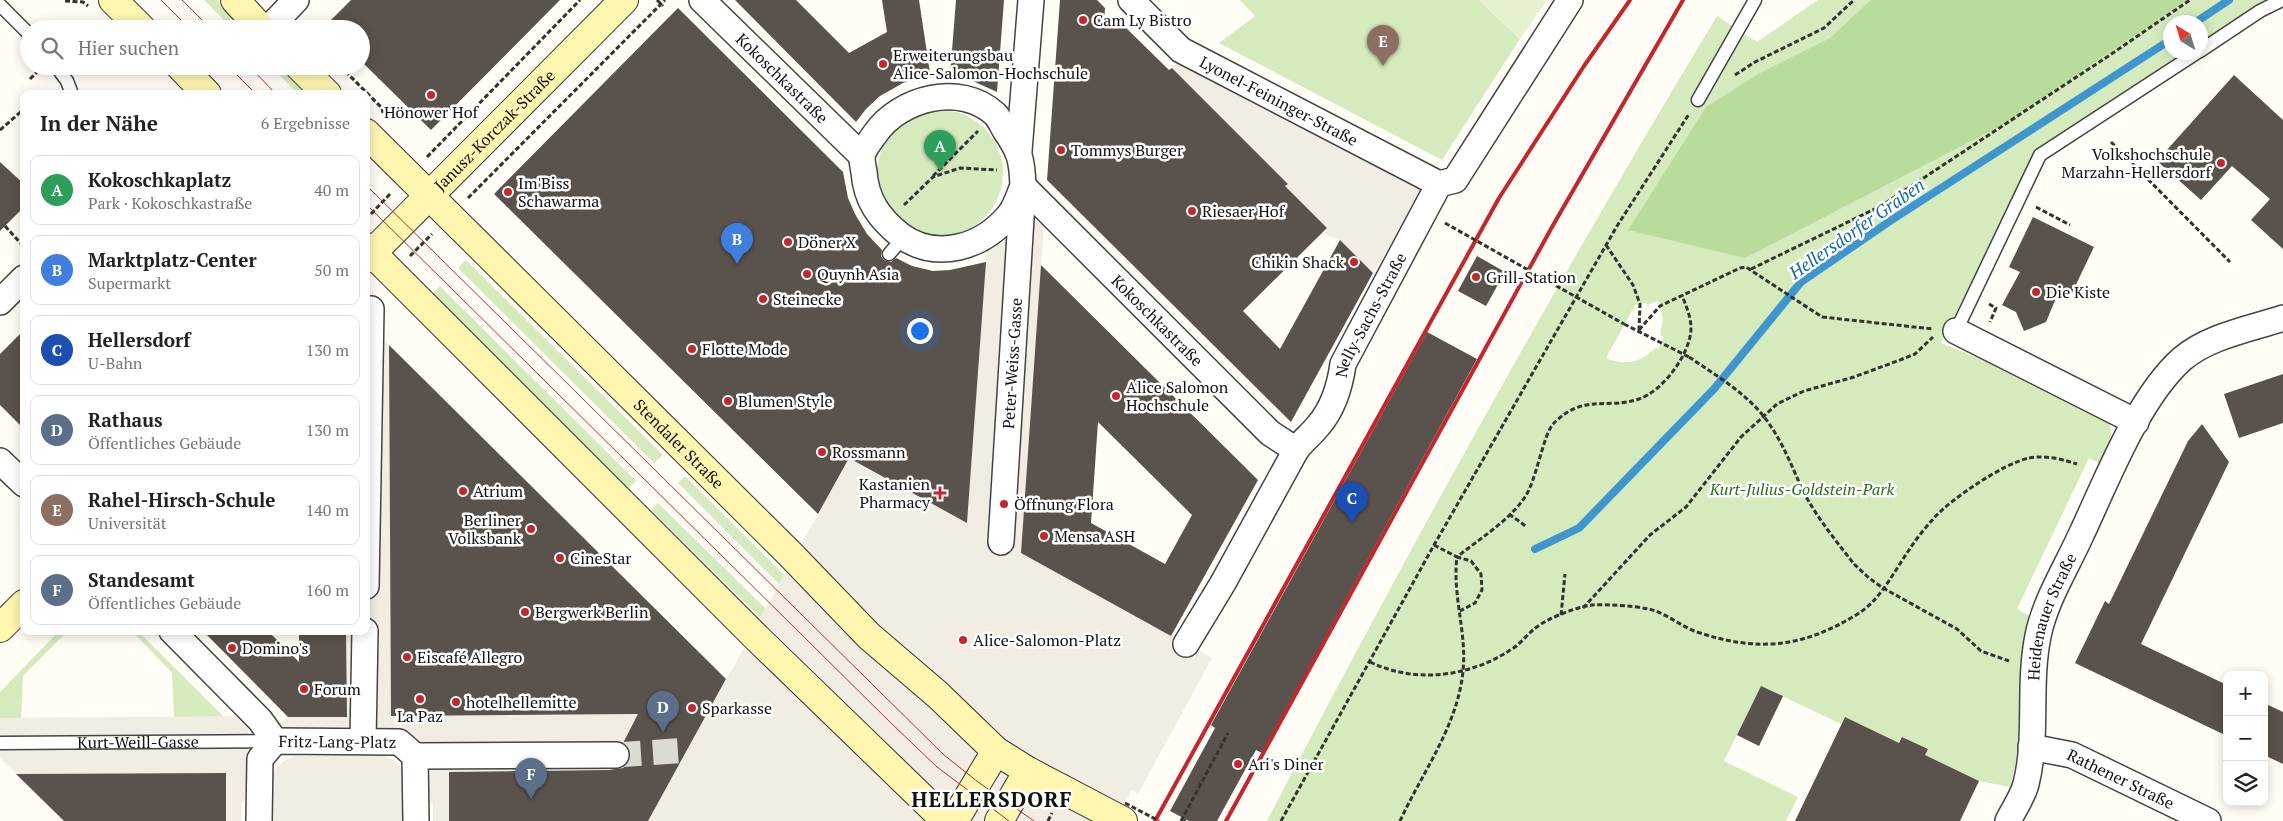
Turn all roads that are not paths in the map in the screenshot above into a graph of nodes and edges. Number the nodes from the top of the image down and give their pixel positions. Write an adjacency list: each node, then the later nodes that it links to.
1 (113, 0): 12 (main road)
2 (235, 0): 13 (main road)
3 (296, 0): 14 (street)
4 (624, 0): 29 (main road, Janusz-Korczak-Straße)
5 (702, 0): 26 (street, Kokoschkastraße)
6 (1031, 0): 27 (street, Peter-Weiss-Gasse)
7 (1131, 0): 28 (street, Lyonel-Feininger-Straße)
8 (1570, 0): 28 (street)
9 (1755, 0): 24 (lane)
10 (2282, 0): 16 (lane)
11 (0, 5): 15 (lane)
12 (133, 20)
13 (254, 20)
14 (277, 20)
15 (20, 25)
16 (2208, 46)
17 (2187, 60): 36 (lane)
18 (63, 75): 21 (lane)
19 (189, 75): 22 (main road)
20 (308, 75): 23 (main road)
21 (70, 90)
22 (203, 90)
23 (323, 90)
24 (1698, 100)
25 (375, 124): 29 (main road, Stendaler Straße)
26 (862, 156): 27 (street, Kokoschkastraße); 27 (street)
27 (1021, 169): 39 (street, Kokoschkastraße); 42 (street, Peter-Weiss-Gasse)
28 (1440, 184): 39 (street, Nelly-Sachs-Straße)
29 (430, 195): 30 (main road, Janusz-Korczak-Straße); 52 (main road, Stendaler Straße)
30 (370, 251)
31 (370, 255): 59 (main road)
32 (20, 282): 33 (street)
33 (0, 302)
34 (371, 309): 37 (street)
35 (2283, 318): 38 (street, Heidenauer Straße)
36 (1956, 331): 38 (street)
37 (370, 364)
38 (2136, 422): 51 (street, Heidenauer Straße)
39 (1296, 450): 47 (street, Nelly-Sachs-Straße)
40 (0, 461): 41 (street)
41 (20, 480)
42 (1001, 542)
43 (20, 608): 44 (main road)
44 (0, 628)
45 (176, 635): 48 (street)
46 (365, 635): 49 (street)
47 (1186, 644)
48 (275, 741): 49 (street, Fritz-Lang-Platz); 50 (lane, Kurt-Weill-Gasse); 57 (street, Fritz-Lang-Platz)
49 (364, 741): 54 (street, Fritz-Lang-Platz)
50 (0, 743)
51 (2031, 746): 62 (street, Heidenauer Straße); 63 (street, Rathener Straße)
52 (996, 751): 55 (main road); 60 (main road)
53 (616, 755): 54 (street)
54 (415, 756): 58 (street, Fritz-Lang-Platz)
55 (1028, 771): 56 (main road); 61 (main road)
56 (1121, 814)
57 (260, 821)
58 (416, 821)
59 (946, 821)
60 (954, 821)
61 (999, 821)
62 (2008, 821)
63 (2208, 821)

